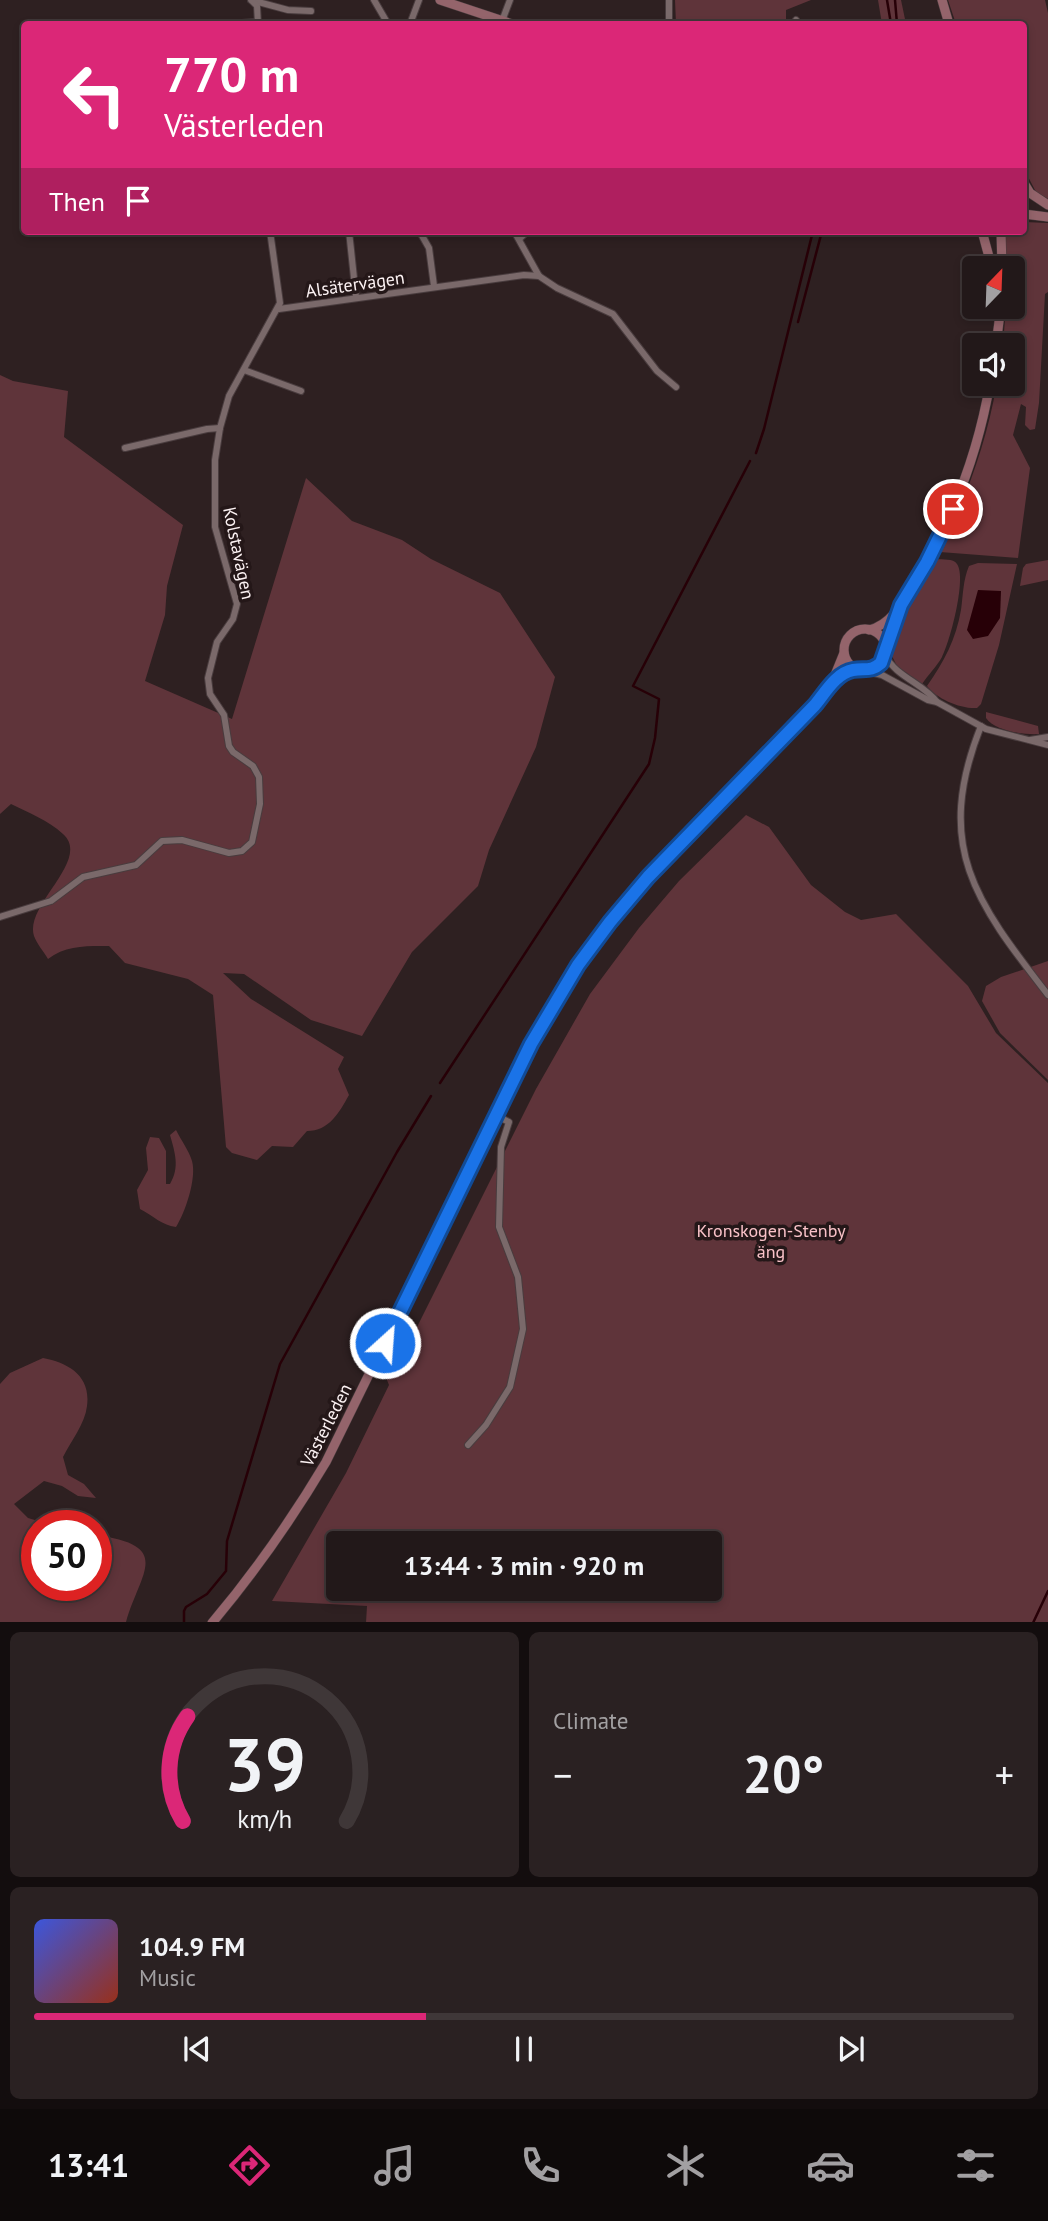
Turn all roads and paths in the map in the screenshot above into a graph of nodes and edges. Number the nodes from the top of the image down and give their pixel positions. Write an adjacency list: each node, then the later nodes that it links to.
1 (251, 0): 8 (street); 9 (street)
2 (374, 0): 10 (street)
3 (419, 0): 11 (street)
4 (440, 0): 12 (main road)
5 (510, 0): 12 (street)
6 (669, 0): 13 (street)
7 (942, 0): 14 (main road)
8 (311, 11)
9 (258, 21)
10 (386, 21)
11 (411, 21)
12 (502, 21)
13 (669, 21)
14 (949, 21)
15 (1027, 188): 16 (main road)
16 (1048, 205)
17 (1027, 214): 18 (main road)
18 (1048, 217)
19 (271, 235): 32 (street)
20 (349, 235): 31 (street)
21 (422, 235): 30 (street)
22 (516, 235): 26 (street)
23 (524, 235): 26 (street)
24 (983, 235): 27 (main road)
25 (1001, 235): 28 (main road)
26 (519, 239): 29 (street)
27 (989, 256)
28 (1002, 256)
29 (539, 276): 30 (street, Alsätervägen); 34 (street)
30 (434, 286): 31 (street, Alsätervägen)
31 (356, 297): 32 (street, Alsätervägen)
32 (279, 309): 33 (street, Kolstavägen)
33 (243, 370): 35 (street); 37 (street, Kolstavägen)
34 (676, 387)
35 (301, 391)
36 (988, 396): 39 (main road)
37 (220, 428): 38 (street); 50 (street, Kolstavägen)
38 (125, 448)
39 (901, 605): 40 (main road); 41 (main road)
40 (869, 630): 41 (main road); 42 (main road)
41 (885, 651): 43 (main road); 45 (street)
42 (844, 653): 43 (main road); 44 (main road, Västerleden)
43 (862, 670): 44 (main road, Västerleden); 45 (street)
44 (830, 686): 52 (main road, Västerleden)
45 (937, 702): 46 (street)
46 (981, 726): 48 (street); 51 (street)
47 (1048, 737): 48 (street)
48 (1028, 741): 49 (street)
49 (1048, 745)
50 (0, 916)
51 (1048, 995)
52 (495, 1115): 53 (street); 54 (main road, Västerleden)
53 (468, 1445)
54 (212, 1622)

